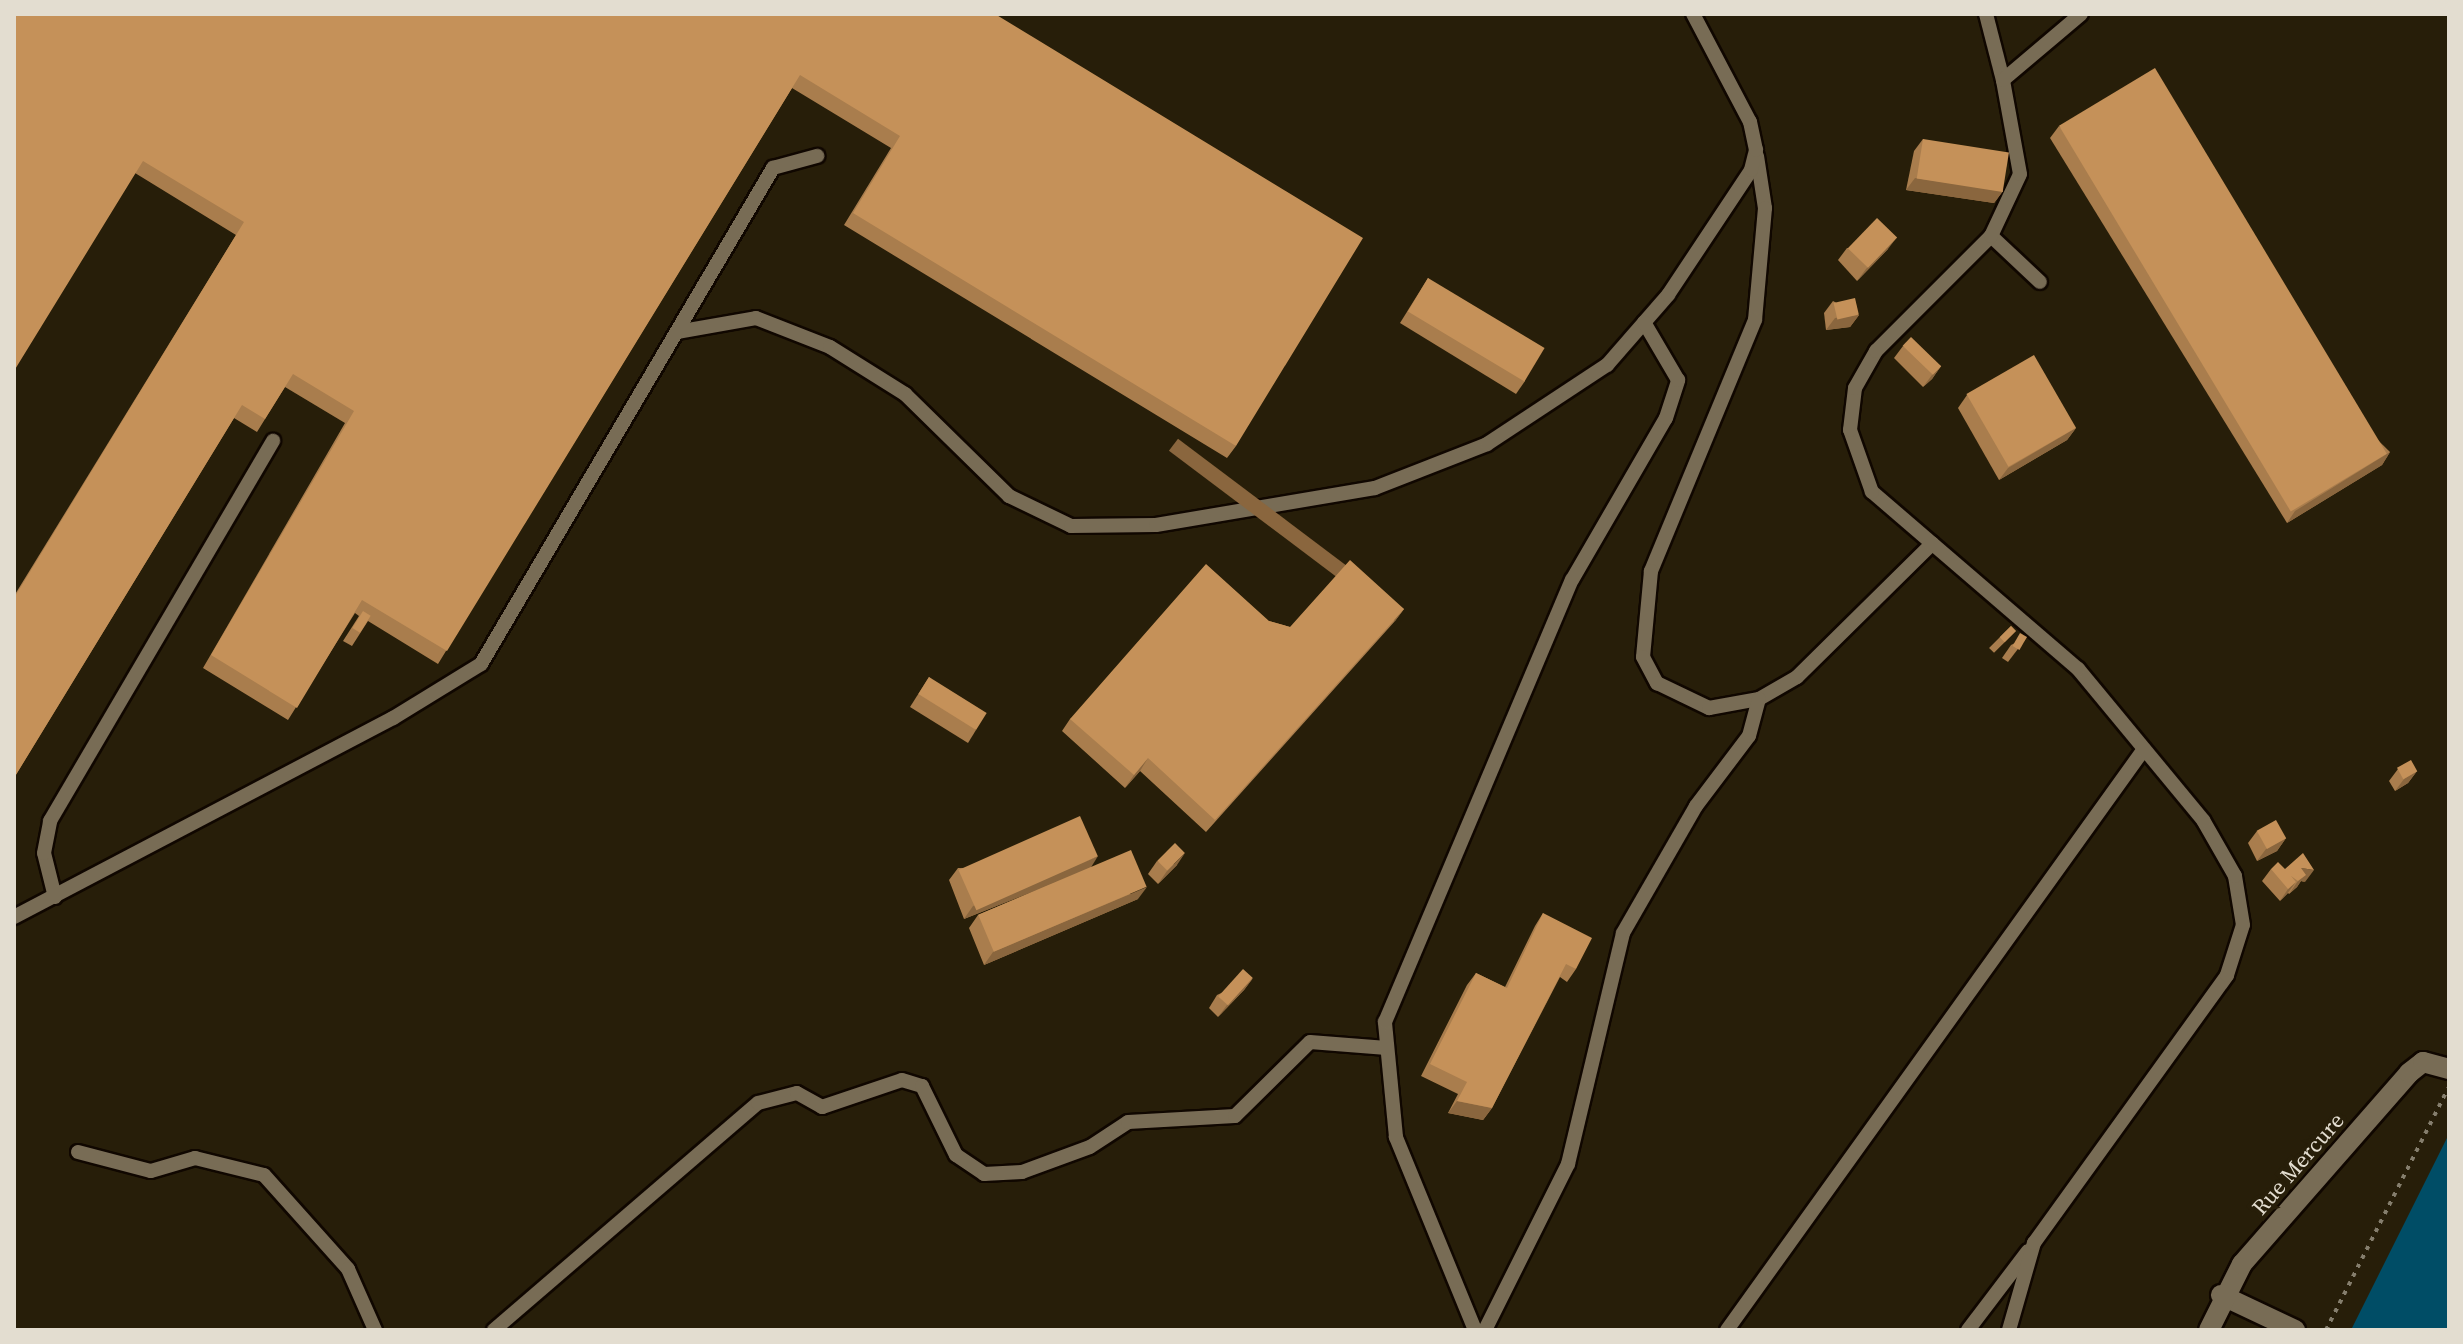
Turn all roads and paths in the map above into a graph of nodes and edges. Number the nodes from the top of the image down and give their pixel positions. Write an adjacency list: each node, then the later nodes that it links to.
1 (1693, 14): 5 (lane)
2 (1986, 14): 4 (lane)
3 (2081, 14): 4 (lane)
4 (2003, 80): 7 (lane)
5 (1756, 150): 9 (lane); 13 (lane)
6 (817, 156): 10 (lane)
7 (1991, 236): 8 (lane); 12 (lane)
8 (2040, 282)
9 (1644, 322): 10 (lane); 17 (lane)
10 (677, 332): 15 (lane)
11 (273, 441): 15 (lane)
12 (1932, 544): 13 (lane); 14 (lane)
13 (1759, 699): 26 (lane)
14 (2144, 749): 21 (lane); 27 (lane)
15 (55, 897): 16 (lane)
16 (14, 917)
17 (1387, 1048): 24 (lane); 25 (lane)
18 (2449, 1069): 22 (street, Rue Mercure)
19 (2449, 1086): 32 (path)
20 (78, 1152): 23 (lane)
21 (2034, 1243): 28 (lane); 29 (lane)
22 (2221, 1295): 30 (street, Rue Mercure); 31 (street)
23 (375, 1330)
24 (494, 1330)
25 (1475, 1330)
26 (1485, 1330)
27 (1727, 1330)
28 (1968, 1330)
29 (2009, 1330)
30 (2209, 1330)
31 (2295, 1330)
32 (2326, 1330)

